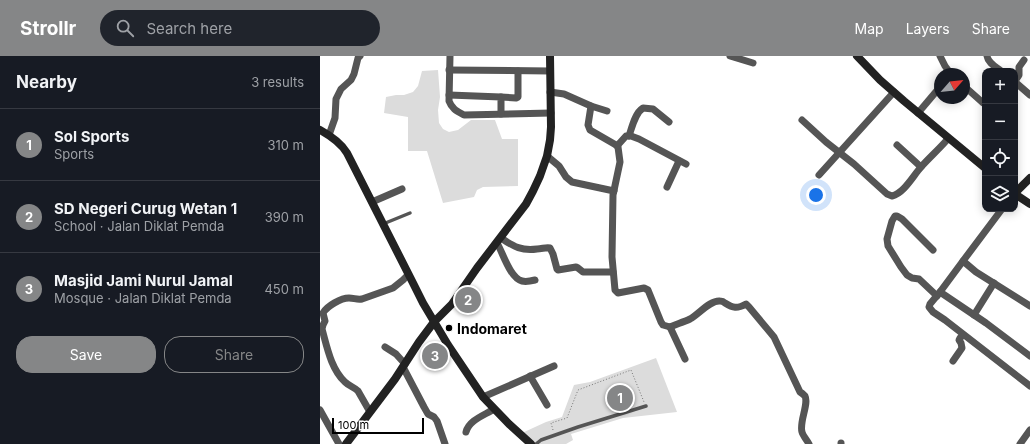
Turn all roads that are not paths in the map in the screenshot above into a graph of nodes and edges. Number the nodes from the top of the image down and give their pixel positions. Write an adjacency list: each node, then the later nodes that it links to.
1 (360, 56): 33 (street)
2 (450, 56): 12 (street)
3 (550, 56): 14 (street)
4 (730, 56): 9 (street)
5 (857, 56): 19 (street)
6 (940, 56): 10 (street)
7 (987, 56): 11 (street)
8 (1024, 60): 15 (street)
9 (753, 63)
10 (946, 68)
11 (997, 68)
12 (449, 70): 13 (street); 21 (street)
13 (518, 71): 14 (street); 23 (street)
14 (550, 71): 18 (street)
15 (1018, 77)
16 (1018, 85): 22 (street)
17 (970, 91): 24 (street)
18 (550, 92): 25 (street); 27 (street)
19 (894, 92): 28 (street); 38 (street)
20 (934, 94): 28 (street)
21 (449, 95): 23 (street); 29 (street)
22 (1030, 95)
23 (502, 97): 29 (street)
24 (982, 102)
25 (591, 106): 26 (street); 37 (street)
26 (606, 111)
27 (550, 113): 29 (street); 39 (street)
28 (918, 113): 35 (street)
29 (501, 114)
30 (802, 120): 38 (street)
31 (669, 122): 34 (street)
32 (320, 130): 33 (street)
33 (329, 135): 51 (street)
34 (630, 136): 37 (street); 40 (street)
35 (948, 138): 42 (street); 43 (street)
36 (897, 145): 43 (street)
37 (617, 146): 49 (street)
38 (840, 152): 43 (street); 44 (street)
39 (547, 156): 49 (street); 56 (street)
40 (679, 161): 41 (street); 46 (street)
41 (686, 164)
42 (982, 166)
43 (921, 167)
44 (819, 175)
45 (1030, 178): 48 (street)
46 (667, 187)
47 (402, 188): 51 (street)
48 (1018, 190)
49 (614, 191): 59 (street)
50 (1018, 195): 52 (street)
51 (372, 202): 55 (street)
52 (1030, 204)
53 (1000, 212): 58 (street)
54 (410, 213): 55 (lane)
55 (383, 224): 60 (street)
56 (499, 241): 59 (street); 61 (street); 66 (street)
57 (933, 250): 63 (street)
58 (963, 261): 62 (street); 63 (street)
59 (613, 272): 67 (street)
60 (408, 274): 66 (street); 82 (street)
61 (536, 280)
62 (994, 283): 64 (street); 65 (street)
63 (938, 294): 65 (street); 68 (street)
64 (1030, 306)
65 (974, 315): 70 (street)
66 (434, 322): 73 (street); 77 (street)
67 (670, 327): 71 (street); 90 (street)
68 (963, 335): 72 (street); 76 (street)
69 (385, 348): 73 (street)
70 (1030, 356)
71 (684, 360)
72 (953, 361)
73 (404, 365): 82 (street); 87 (street)
74 (554, 366): 75 (street)
75 (530, 376): 77 (street); 78 (street)
76 (1030, 386)
77 (483, 397): 80 (street)
78 (547, 405)
79 (646, 406): 89 (lane)
80 (494, 409): 84 (street); 88 (street)
81 (320, 410): 85 (street)
82 (370, 412): 86 (street)
83 (1030, 430): 91 (street)
84 (466, 432)
85 (339, 444)
86 (346, 444)
87 (445, 444)
88 (531, 444)
89 (536, 444)
90 (809, 444)
91 (1020, 444)

